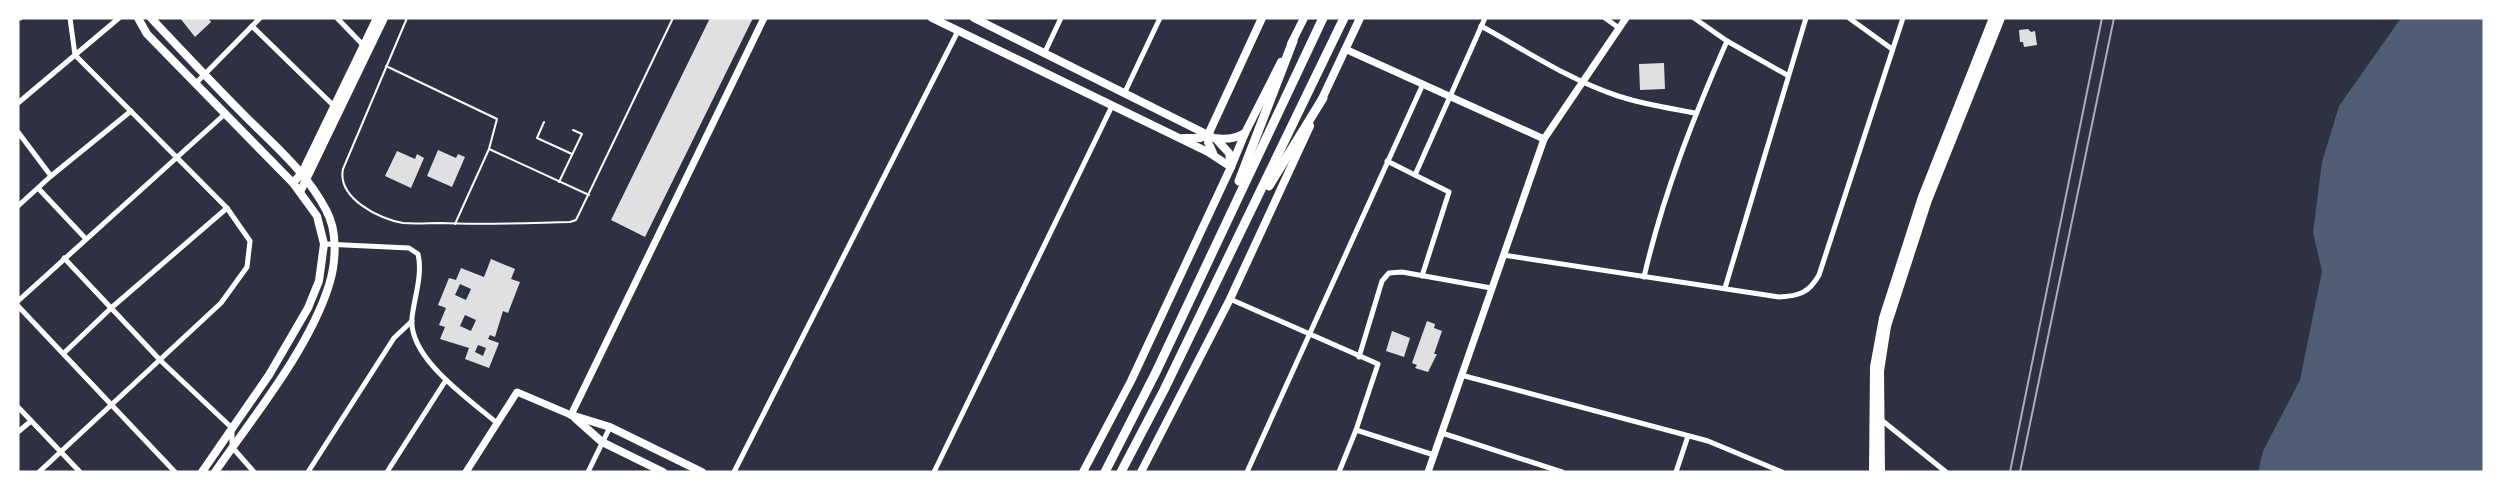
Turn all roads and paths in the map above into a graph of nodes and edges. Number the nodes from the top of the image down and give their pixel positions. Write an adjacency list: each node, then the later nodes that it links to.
1 (70, 18): 40 (street)
2 (119, 18): 40 (street)
3 (138, 18): 45 (main road)
4 (151, 18): 42 (main road)
5 (260, 18): 30 (street)
6 (337, 18): 36 (street)
7 (377, 18): 36 (main road)
8 (384, 18): 36 (main road)
9 (407, 18): 41 (lane)
10 (673, 18): 77 (lane)
11 (764, 18): 105 (street)
12 (932, 18): 33 (main road)
13 (974, 18): 39 (main road)
14 (1061, 18): 39 (street)
15 (1160, 18): 47 (street)
16 (1262, 18): 60 (main road)
17 (1304, 18): 34 (main road)
18 (1323, 18): 85 (highway)
19 (1344, 18): 80 (highway)
20 (1360, 18): 37 (main road)
21 (1485, 18): 31 (street)
22 (1605, 18): 32 (street)
23 (1626, 18): 32 (street)
24 (1694, 18): 35 (street)
25 (1806, 18): 43 (street)
26 (1903, 18): 38 (street)
27 (2001, 18): 106 (main road)
28 (1854, 19): 38 (street)
29 (1991, 19): 106 (main road)
30 (252, 26): 42 (street); 52 (street)
31 (1481, 26): 44 (street); 48 (street)
32 (1619, 28): 44 (street)
33 (958, 31): 51 (main road); 131 (street)
34 (1293, 40): 59 (main road); 85 (highway)
35 (1727, 41): 43 (street); 55 (street)
36 (366, 48): 52 (main road)
37 (1345, 49): 46 (street); 49 (main road)
38 (1892, 49): 91 (street)
39 (1044, 54): 47 (main road)
40 (75, 55): 50 (street); 53 (street)
41 (386, 66): 63 (lane); 81 (lane)
42 (204, 75): 45 (street); 69 (main road)
43 (1787, 75): 91 (street)
44 (1582, 82): 55 (street); 62 (street)
45 (196, 83): 54 (main road)
46 (1423, 84): 48 (street); 67 (street)
47 (1124, 94): 60 (main road)
48 (1450, 97): 62 (street); 70 (street)
49 (1323, 98): 80 (highway); 92 (main road)
50 (18, 103)
51 (1112, 106): 61 (main road); 132 (street)
52 (337, 109): 69 (main road); 72 (main road)
53 (131, 111): 66 (street); 71 (street)
54 (226, 113): 66 (street); 74 (main road)
55 (1695, 113): 89 (street)
56 (544, 122): 64 (lane)
57 (573, 130): 64 (lane)
58 (18, 132): 71 (street)
59 (1245, 133): 60 (main road); 68 (main road)
60 (1211, 136): 61 (main road); 65 (main road); 68 (main road)
61 (1177, 137): 65 (main road)
62 (1544, 139): 86 (street)
63 (489, 149): 73 (lane); 81 (lane)
64 (572, 154): 73 (lane)
65 (1215, 156): 68 (main road)
66 (177, 158): 79 (street); 82 (street)
67 (1387, 161): 70 (street); 97 (street)
68 (1231, 167): 133 (main road)
69 (302, 173): 72 (main road); 74 (main road)
70 (1415, 175): 88 (street)
71 (51, 176): 75 (street)
72 (308, 180): 76 (main road); 84 (main road)
73 (559, 182): 77 (lane)
74 (293, 183): 76 (main road)
75 (38, 188): 78 (street); 82 (street)
76 (300, 192): 83 (main road)
77 (589, 195): 81 (lane)
78 (18, 206)
79 (226, 208): 95 (street); 100 (street)
80 (1247, 220): 135 (highway)
81 (455, 224)
82 (86, 239): 87 (street)
83 (324, 244): 84 (street); 110 (main road)
84 (335, 244): 96 (street); 116 (main road)
85 (1214, 246): 134 (highway)
86 (1503, 255): 89 (street); 90 (street)
87 (64, 258): 93 (street); 95 (street)
88 (1422, 276): 90 (street); 99 (street)
89 (1644, 277): 91 (street)
90 (1491, 288): 101 (street)
91 (1725, 288)
92 (1230, 299): 97 (street); 136 (main road)
93 (18, 301)
94 (18, 306): 98 (street)
95 (110, 309): 98 (street); 100 (street)
96 (412, 321): 102 (street); 125 (street)
97 (1308, 335): 99 (street); 137 (street)
98 (64, 353): 103 (street)
99 (1359, 357): 111 (street)
100 (161, 361): 103 (street); 110 (street)
101 (1461, 375): 113 (street); 114 (street)
102 (446, 380): 108 (street); 126 (street)
103 (112, 406): 117 (street); 121 (street)
104 (18, 407): 107 (street)
105 (571, 415): 108 (street); 109 (main road); 115 (main road)
106 (1876, 416): 143 (main road); 144 (main road); 145 (street)
107 (31, 420): 112 (street); 117 (street)
108 (497, 423): 127 (street)
109 (610, 427): 115 (street); 130 (main road)
110 (232, 428): 116 (street); 122 (main road)
111 (1356, 430): 118 (street); 138 (street)
112 (18, 432)
113 (1442, 433): 118 (street); 140 (street)
114 (1688, 436): 141 (street); 142 (street)
115 (602, 442): 128 (street); 129 (main road)
116 (232, 447): 123 (main road); 124 (street)
117 (61, 452): 119 (street); 120 (street)
118 (1434, 455): 139 (street)
119 (39, 472)
120 (80, 472)
121 (175, 472)
122 (202, 472)
123 (215, 472)
124 (254, 472)
125 (308, 472)
126 (387, 472)
127 (466, 472)
128 (588, 472)
129 (663, 472)
130 (702, 472)
131 (734, 472)
132 (934, 472)
133 (1083, 472)
134 (1105, 472)
135 (1121, 472)
136 (1141, 472)
137 (1247, 472)
138 (1339, 472)
139 (1428, 472)
140 (1562, 472)
141 (1676, 472)
142 (1782, 472)
143 (1873, 472)
144 (1881, 472)
145 (1946, 472)

